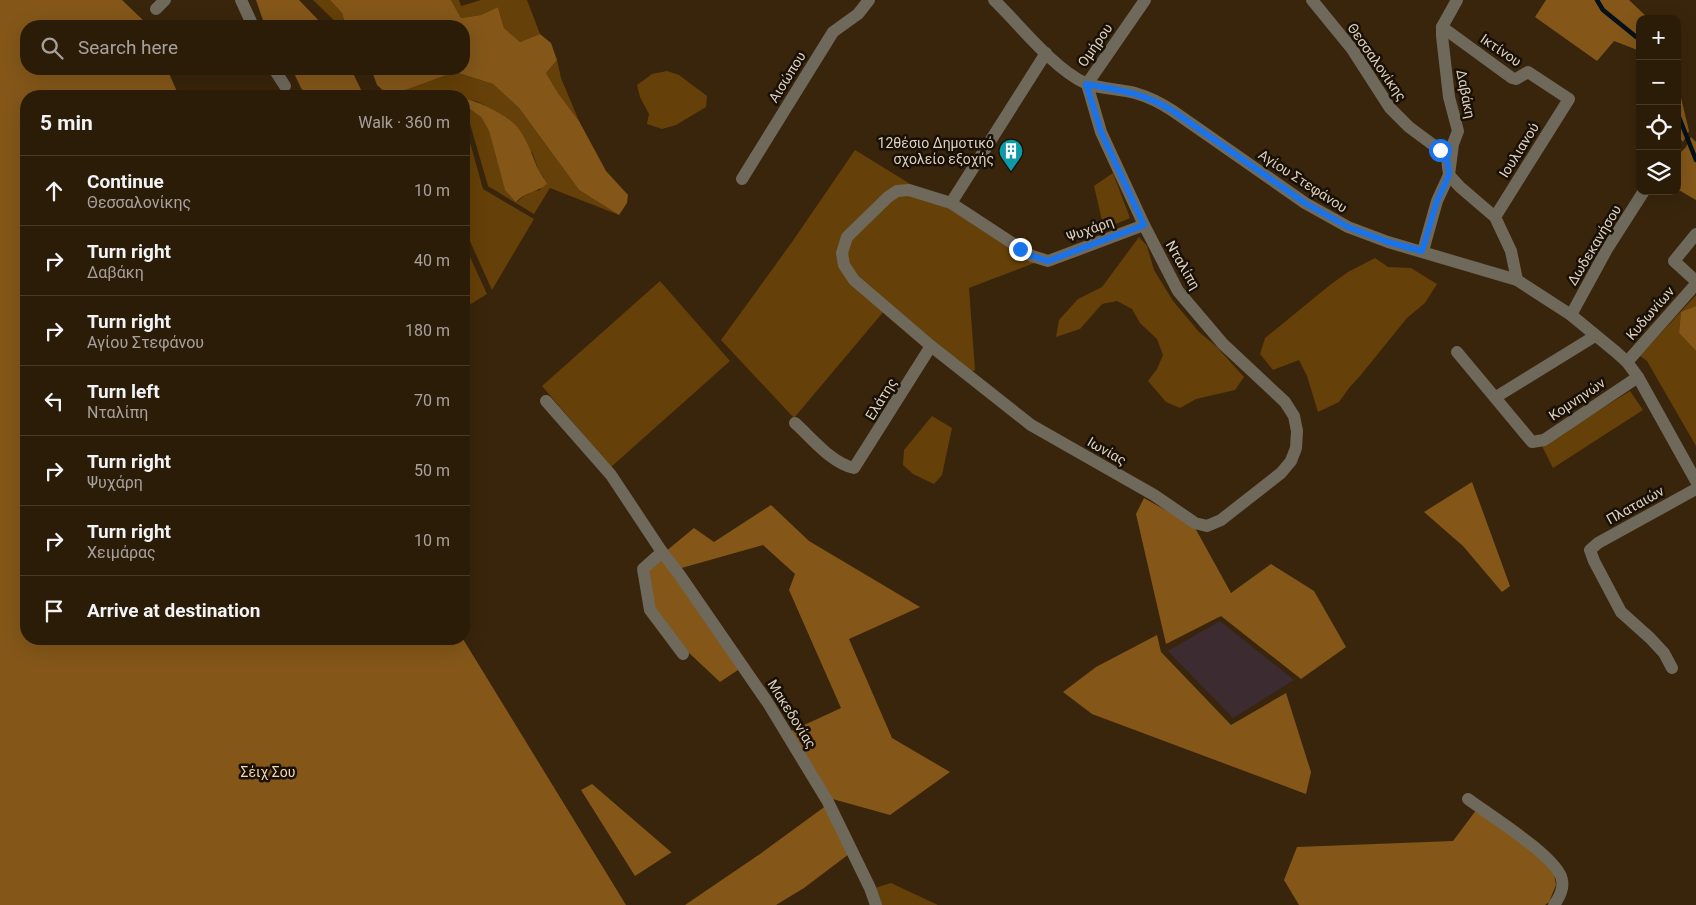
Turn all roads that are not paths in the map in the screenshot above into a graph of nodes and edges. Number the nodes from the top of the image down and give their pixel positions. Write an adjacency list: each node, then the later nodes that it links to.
1 (165, 0): 8 (street)
2 (241, 0): 9 (street)
3 (869, 0): 17 (street, Αισώπου)
4 (994, 0): 11 (street, Αγίου Στεφάνου)
5 (1145, 0): 13 (street, Ομήρου)
6 (1312, 0): 16 (street, Θεσσαλονίκης)
7 (1456, 0): 10 (street)
8 (156, 10)
9 (250, 20)
10 (1442, 27): 15 (street, Ικτίνου); 16 (street, Δαβάκη)
11 (1046, 53): 13 (street, Αγίου Στεφάνου); 19 (street)
12 (278, 75): 14 (street)
13 (1086, 84): 21 (street, Νταλίπη); 23 (street, Αγίου Στεφάνου)
14 (285, 86)
15 (1569, 99): 20 (street, Ιουλιανού)
16 (1449, 175): 20 (street, Θεσσαλονίκης); 23 (street, Δαβάκη)
17 (742, 179)
18 (1641, 195): 26 (street, Δωδεκανήσου)
19 (951, 203): 21 (street, Ψυχάρη); 28 (street, Ιωνίας)
20 (1495, 217): 24 (street, Θεσσαλονίκης)
21 (1144, 225): 35 (street, Νταλίπη)
22 (1696, 234): 25 (street, Κυδωνίων)
23 (1422, 251): 24 (street, Αγίου Στεφάνου)
24 (1518, 280): 26 (street, Αγίου Στεφάνου)
25 (1696, 282): 30 (street, Κυδωνίων)
26 (1571, 315): 27 (street, Αγίου Στεφάνου)
27 (1596, 336): 30 (street, Αγίου Στεφάνου); 32 (street)
28 (931, 346): 34 (street, Ελάτης); 35 (street, Ιωνίας)
29 (1457, 352): 32 (street)
30 (1627, 362): 31 (street, Αγίου Στεφάνου)
31 (1638, 377): 32 (street, Κομνηνών); 36 (street, Αγίου Στεφάνου)
32 (1496, 397)
33 (546, 401): 38 (street, Μακεδονίας)
34 (795, 422)
35 (1297, 431)
36 (1696, 480)
37 (1696, 489): 40 (street, Πλαταιών)
38 (662, 552): 39 (street); 42 (street, Μακεδονίας)
39 (683, 654)
40 (1672, 668)
41 (1468, 799): 43 (street)
42 (876, 905)
43 (1554, 905)

